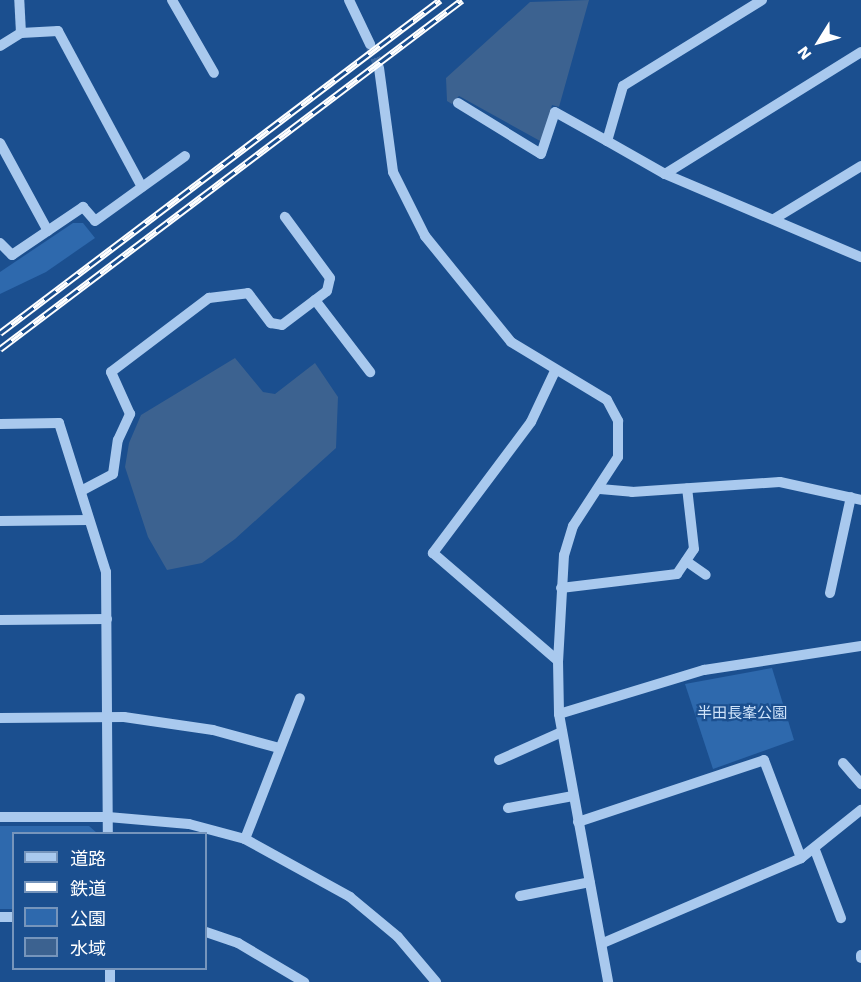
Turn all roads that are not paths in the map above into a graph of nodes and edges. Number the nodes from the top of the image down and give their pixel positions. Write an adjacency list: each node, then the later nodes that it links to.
1 (19, 0): 5 (street)
2 (172, 0): 10 (street)
3 (349, 0): 6 (street)
4 (762, 0): 12 (street)
5 (21, 33): 7 (street); 17 (street)
6 (370, 44)
7 (0, 46)
8 (861, 52): 16 (street)
9 (379, 68): 24 (street)
10 (214, 73)
11 (458, 103): 12 (street)
12 (607, 141): 16 (street)
13 (0, 143): 20 (street)
14 (185, 156): 17 (street)
15 (861, 166): 19 (street)
16 (665, 174): 19 (street)
17 (142, 187): 20 (street)
18 (285, 218): 23 (street)
19 (774, 219): 22 (street)
20 (48, 231): 21 (street)
21 (0, 243)
22 (861, 257)
23 (315, 300): 25 (street); 29 (street)
24 (555, 371): 28 (street); 40 (street)
25 (370, 372)
26 (0, 424): 29 (street)
27 (687, 488): 28 (street); 30 (street); 33 (street)
28 (600, 489): 35 (street)
29 (81, 491): 31 (street)
30 (856, 498): 36 (street)
31 (89, 520): 32 (street); 38 (street)
32 (0, 521)
33 (686, 561): 34 (street); 35 (street)
34 (706, 576)
35 (561, 588): 40 (street)
36 (830, 593)
37 (0, 620): 38 (street)
38 (107, 620): 43 (street)
39 (861, 646): 42 (street)
40 (558, 661): 42 (street)
41 (300, 698): 46 (street)
42 (559, 714): 45 (street)
43 (107, 717): 44 (street); 46 (street); 54 (street)
44 (0, 718)
45 (562, 732): 47 (street); 50 (street)
46 (279, 748): 57 (street)
47 (499, 760)
48 (843, 763): 49 (street)
49 (861, 784)
50 (573, 796): 51 (street); 55 (street)
51 (508, 808)
52 (861, 810): 58 (street)
53 (0, 817): 54 (street)
54 (108, 817): 56 (street); 57 (street)
55 (578, 822): 59 (street); 60 (street)
56 (108, 832)
57 (245, 839): 65 (street)
58 (815, 850): 59 (street); 62 (street)
59 (801, 858): 64 (street)
60 (590, 882): 61 (street); 64 (street)
61 (520, 896)
62 (841, 918)
63 (207, 932): 66 (street)
64 (603, 943): 67 (street)
65 (433, 981)
66 (304, 982)
67 (608, 982)

